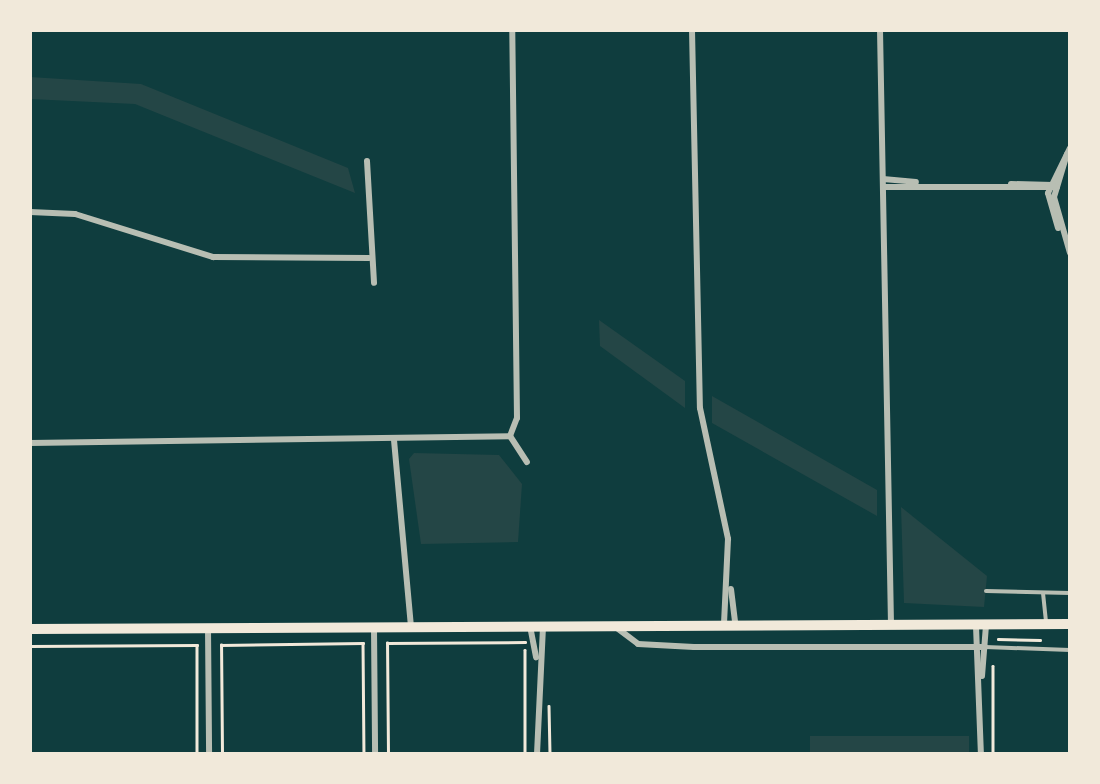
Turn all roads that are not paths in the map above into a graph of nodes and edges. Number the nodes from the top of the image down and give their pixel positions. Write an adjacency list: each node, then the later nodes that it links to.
1 (512, 30): 12 (street)
2 (692, 30): 22 (street)
3 (880, 30): 6 (street)
4 (1069, 151): 7 (street)
5 (367, 160): 10 (street)
6 (883, 182): 7 (street); 23 (street)
7 (1052, 187): 9 (street)
8 (30, 212): 10 (street)
9 (1070, 253)
10 (369, 258): 11 (street)
11 (374, 283)
12 (510, 436): 13 (street); 15 (street)
13 (394, 440): 14 (street); 25 (street)
14 (30, 443)
15 (527, 462)
16 (986, 591): 17 (lane)
17 (1043, 593): 18 (lane); 19 (lane)
18 (1070, 593)
19 (1046, 624): 20 (main road); 24 (main road)
20 (1070, 624)
21 (614, 625): 22 (main road); 26 (main road); 30 (street)
22 (729, 625): 23 (main road)
23 (891, 625): 24 (main road)
24 (981, 625): 30 (street)
25 (410, 626): 26 (main road); 27 (main road)
26 (536, 626): 34 (street)
27 (374, 627): 28 (main road); 33 (street)
28 (208, 628): 29 (main road); 32 (street)
29 (30, 629)
30 (985, 647): 31 (lane); 35 (street)
31 (1070, 650)
32 (209, 754)
33 (375, 754)
34 (538, 754)
35 (981, 754)

